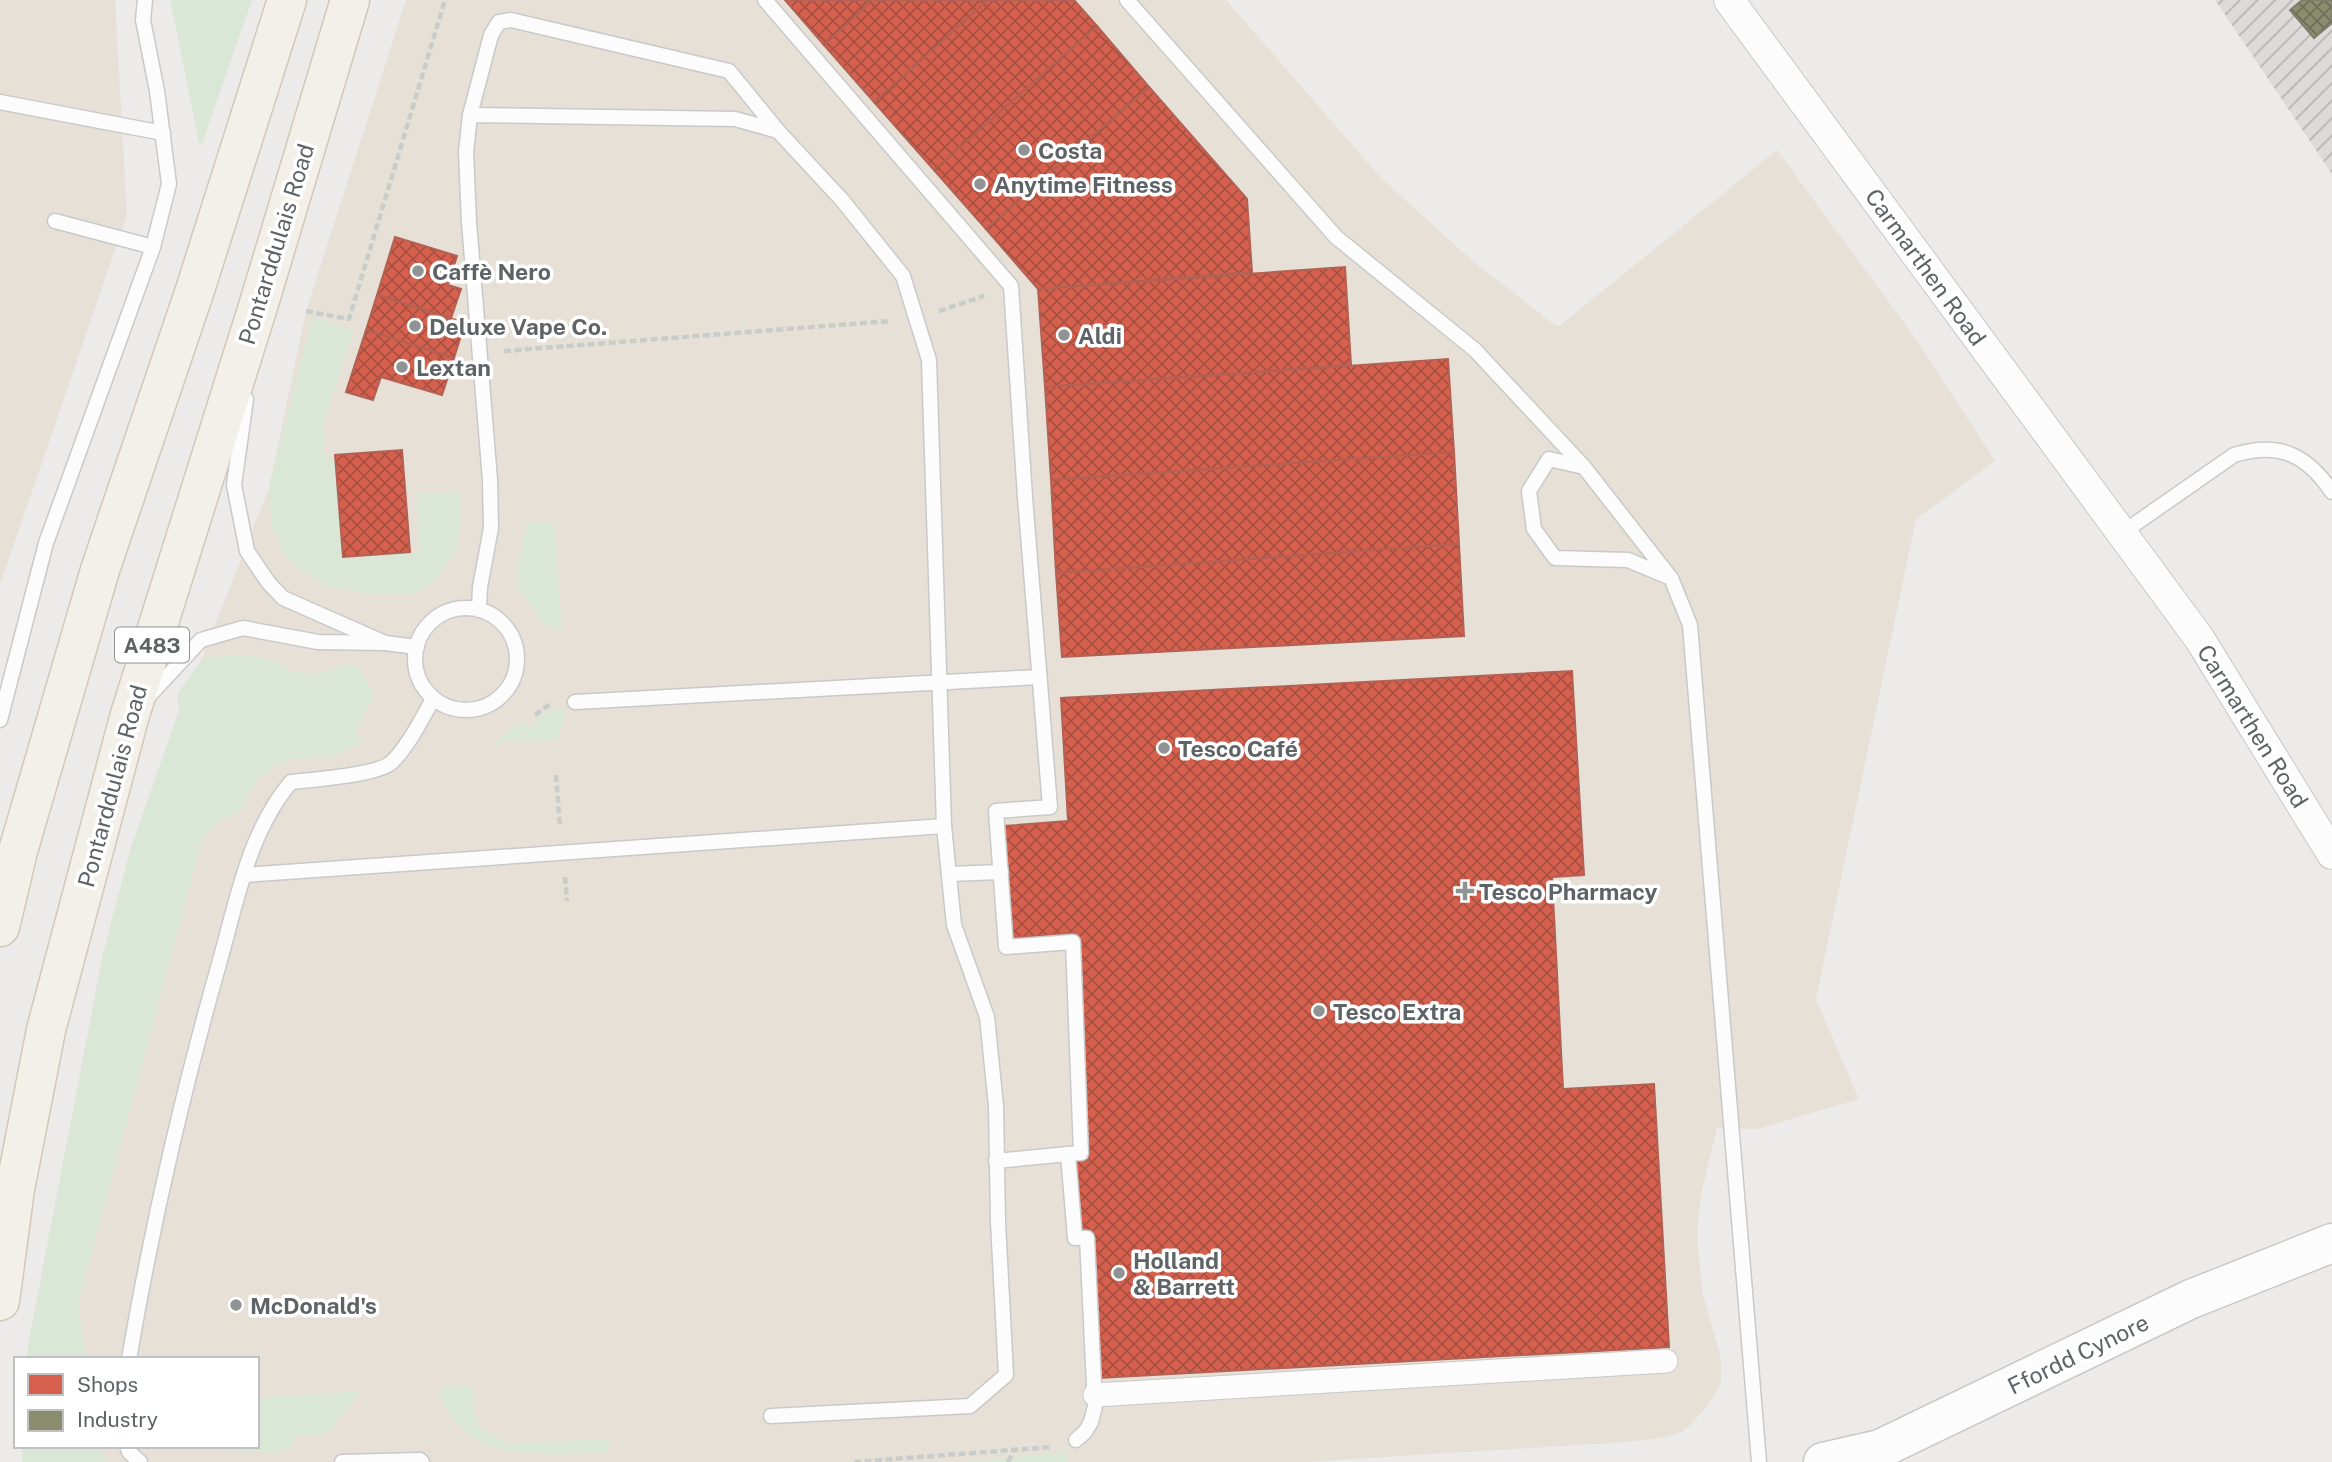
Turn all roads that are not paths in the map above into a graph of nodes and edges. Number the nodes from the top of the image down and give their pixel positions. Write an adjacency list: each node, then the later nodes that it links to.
1 (145, 0): 10 (lane)
2 (287, 0): 32 (main road, A483)
3 (350, 0): 13 (main road, Pontarddulais Road / A483)
4 (765, 0): 21 (lane)
5 (1127, 0): 14 (lane)
6 (1729, 0): 16 (street, Carmarthen Road)
7 (0, 102): 10 (lane)
8 (470, 115): 9 (lane); 9 (lane); 18 (lane)
9 (778, 131): 22 (lane)
10 (163, 134): 12 (lane)
11 (55, 221): 12 (lane)
12 (153, 247): 26 (lane)
13 (260, 300): 19 (lane); 25 (main road, Pontarddulais Road / A483)
14 (1584, 467): 17 (lane); 17 (lane)
15 (2332, 492): 16 (lane)
16 (2122, 533): 28 (street, Carmarthen Road)
17 (1671, 578): 46 (lane)
18 (479, 610): 20 (lane); 23 (lane)
19 (385, 643): 20 (lane); 25 (lane)
20 (417, 647): 23 (lane)
21 (1039, 677): 22 (lane); 29 (lane)
22 (940, 681): 24 (lane); 27 (lane)
23 (433, 699): 31 (lane)
24 (575, 702)
25 (130, 718): 36 (main road, Pontarddulais Road / A483)
26 (0, 720)
27 (944, 826): 30 (lane); 31 (lane)
28 (2332, 854)
29 (1001, 872): 30 (lane); 33 (lane)
30 (949, 874): 34 (lane)
31 (244, 875): 37 (lane)
32 (0, 927)
33 (1068, 1154): 34 (lane); 39 (lane)
34 (996, 1161): 40 (lane)
35 (2332, 1243): 47 (main road, Ffordd Cynore)
36 (0, 1301)
37 (129, 1357)
38 (1666, 1361): 39 (street)
39 (1095, 1395): 41 (lane)
40 (771, 1416)
41 (1076, 1440)
42 (128, 1448): 43 (lane)
43 (139, 1462)
44 (342, 1462): 45 (lane)
45 (422, 1462)
46 (1759, 1462)
47 (1823, 1462)

